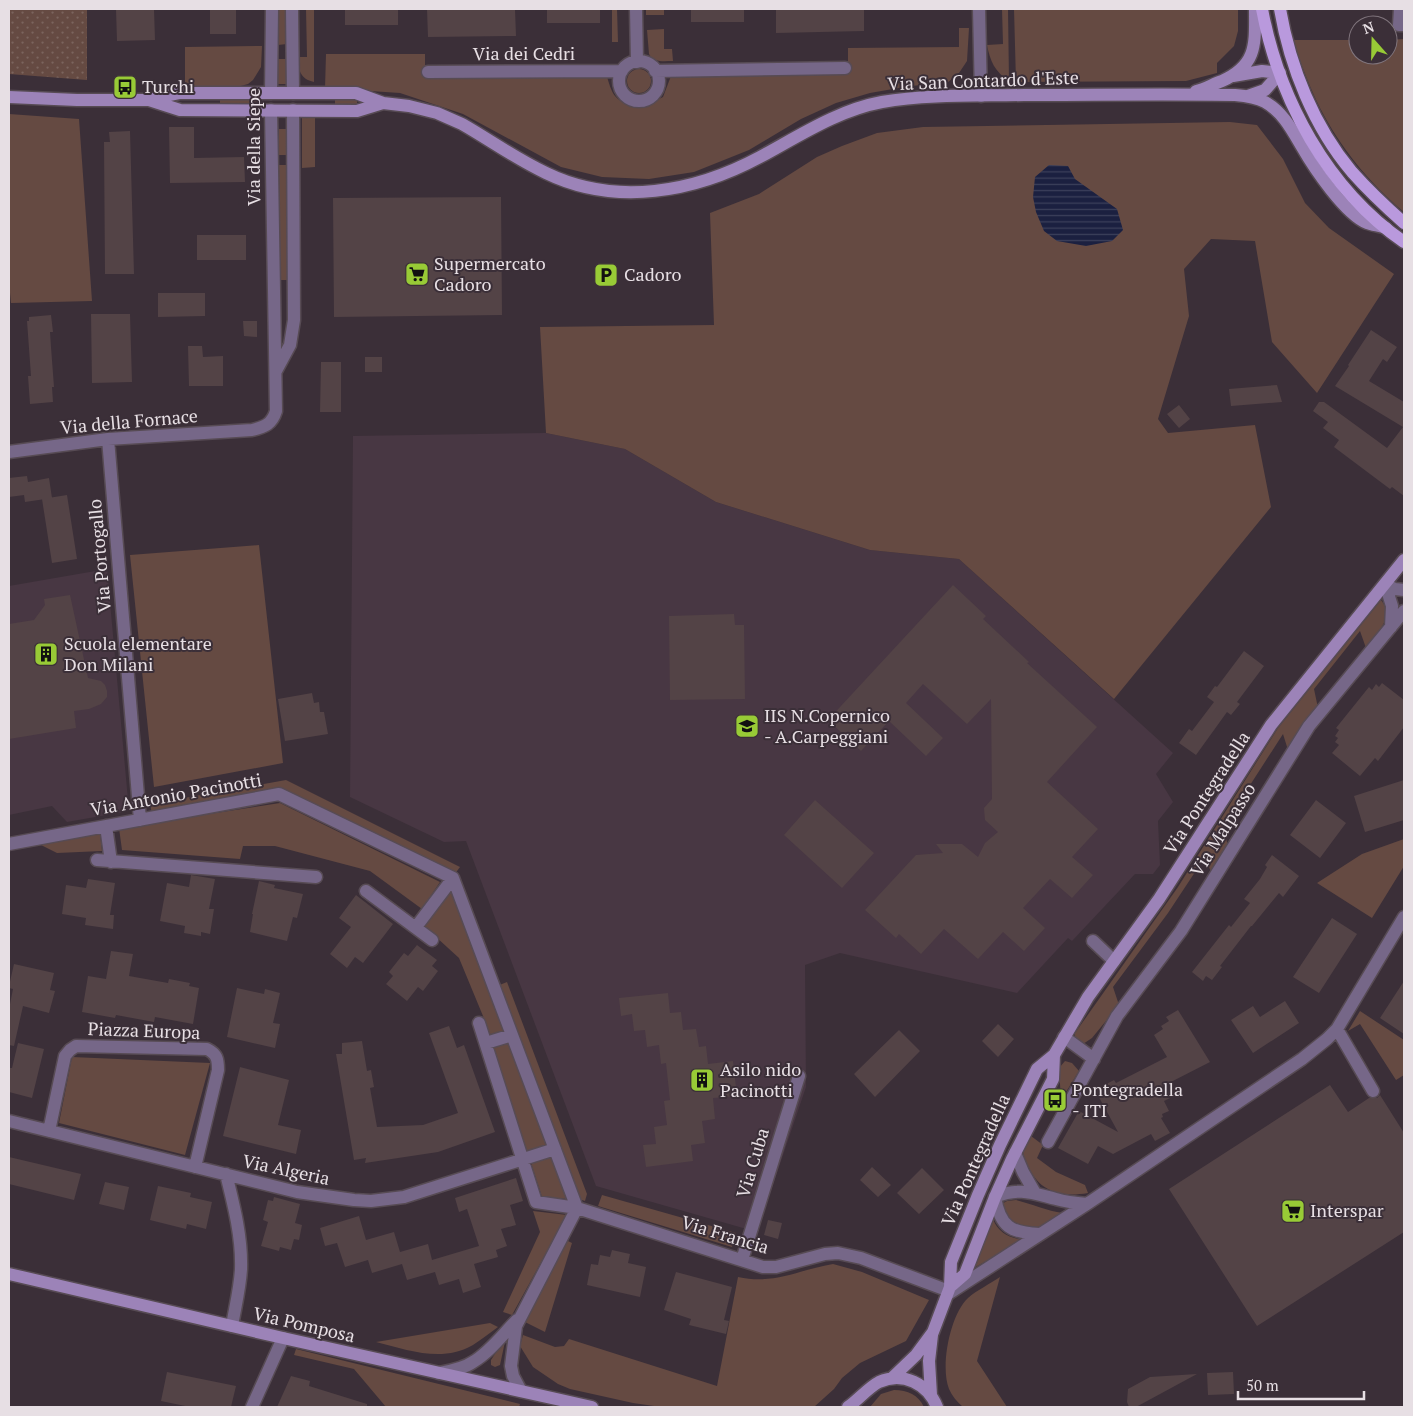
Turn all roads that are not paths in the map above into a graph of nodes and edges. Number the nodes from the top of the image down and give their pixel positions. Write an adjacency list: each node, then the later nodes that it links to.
1 (272, 9): 19 (street, Via della Siepe)
2 (292, 9): 20 (street, Via della Siepe)
3 (636, 9): 10 (street)
4 (979, 9): 22 (street)
5 (1255, 9): 17 (street, Via San Contardo d'Este)
6 (1262, 9): 16 (main road)
7 (1280, 9): 12 (main road)
8 (1400, 9): 9 (street)
9 (1404, 24)
10 (636, 62): 13 (street); 14 (street)
11 (845, 68): 14 (street)
12 (1295, 68): 16 (main road); 30 (main road)
13 (622, 71): 14 (street); 15 (street, Via dei Cedri)
14 (655, 71)
15 (428, 72)
16 (1280, 73): 17 (street, Via San Contardo d'Este); 23 (street, Via San Contardo d'Este); 31 (main road)
17 (1229, 78): 21 (street, Via San Contardo d'Este)
18 (180, 93): 19 (street); 25 (street); 27 (street)
19 (272, 93): 20 (street); 28 (street, Via della Siepe)
20 (293, 93): 26 (street); 29 (street, Via della Siepe)
21 (1171, 94): 22 (street, Via San Contardo d'Este); 23 (street, Via San Contardo d'Este)
22 (981, 96): 26 (street, Via San Contardo d'Este)
23 (1248, 96): 31 (street, Via San Contardo d'Este)
24 (9, 97): 25 (street)
25 (147, 100): 27 (street)
26 (383, 103): 29 (street)
27 (180, 110): 28 (street)
28 (271, 110): 29 (street); 33 (street, Via della Siepe)
29 (293, 110): 34 (street, Via della Siepe)
30 (1404, 223)
31 (1386, 228): 32 (main road)
32 (1404, 242)
33 (273, 285): 34 (street); 35 (street, Via della Siepe)
34 (294, 285): 36 (street, Via della Siepe)
35 (274, 320): 36 (street); 37 (street, Via della Siepe)
36 (294, 320): 37 (street, Via della Siepe)
37 (275, 374): 38 (street, Via della Siepe)
38 (252, 430): 39 (street, Via della Fornace)
39 (108, 439): 40 (street, Via della Fornace); 46 (street, Via Portogallo)
40 (9, 452)
41 (1404, 560): 42 (street, Via Pontegradella)
42 (1385, 584): 43 (street); 45 (street); 58 (street, Via Pontegradella)
43 (1404, 590)
44 (1404, 611): 45 (street, Via Malpasso)
45 (1391, 627): 65 (street, Via Malpasso)
46 (140, 820): 47 (street, Via Antonio Pacinotti); 52 (street, Via Antonio Pacinotti)
47 (106, 826): 48 (street, Via Antonio Pacinotti); 50 (street)
48 (9, 844)
49 (97, 860): 50 (street)
50 (111, 862): 51 (street)
51 (316, 877)
52 (453, 878): 55 (street); 61 (street)
53 (366, 891): 55 (street)
54 (1402, 926): 60 (street)
55 (416, 927): 56 (street)
56 (432, 940)
57 (1093, 942): 58 (street)
58 (1114, 961): 62 (street, Via Pontegradella)
59 (479, 1023): 63 (street)
60 (1336, 1029): 67 (street); 79 (street)
61 (512, 1034): 63 (street); 71 (street)
62 (1064, 1037): 64 (street, Via Pontegradella); 65 (street)
63 (486, 1043): 73 (street)
64 (1054, 1055): 72 (street, Via Pontegradella); 76 (street, Via Pontegradella)
65 (1094, 1059): 70 (street, Via Malpasso)
66 (799, 1076): 82 (street, Via Cuba)
67 (1373, 1091)
68 (9, 1121): 69 (street, Via Algeria)
69 (50, 1131): 74 (street, Via Algeria); 74 (street, Piazza Europa)
70 (1048, 1142)
71 (555, 1149): 73 (street, Via Algeria); 80 (street)
72 (1015, 1153): 77 (street); 78 (street, Via Pontegradella)
73 (523, 1158): 75 (street, Via Algeria); 80 (street)
74 (195, 1167): 75 (street, Via Algeria)
75 (226, 1174): 86 (street)
76 (980, 1189): 78 (street); 84 (street, Via Pontegradella)
77 (1035, 1193): 78 (street); 79 (street)
78 (995, 1197): 81 (street); 84 (street, Via Pontegradella)
79 (1087, 1204): 81 (street)
80 (577, 1208): 82 (street, Via Francia); 85 (street)
81 (1040, 1234): 84 (street)
82 (742, 1260): 84 (street, Via Francia)
83 (9, 1274): 86 (street, Via Pomposa)
84 (949, 1291): 87 (street, Via Pontegradella)
85 (519, 1319): 89 (street); 91 (street)
86 (232, 1326): 88 (street, Via Pomposa)
87 (933, 1332): 90 (street, Via Pontegradella); 92 (street, Via Pontegradella)
88 (283, 1338): 89 (street, Via Pomposa); 94 (street)
89 (438, 1373): 91 (street, Via Pomposa)
90 (892, 1378): 92 (street); 93 (street)
91 (521, 1391): 95 (street, Via Pomposa)
92 (931, 1395): 97 (street)
93 (860, 1402): 96 (street)
94 (252, 1407)
95 (592, 1407)
96 (848, 1407)
97 (937, 1407)

